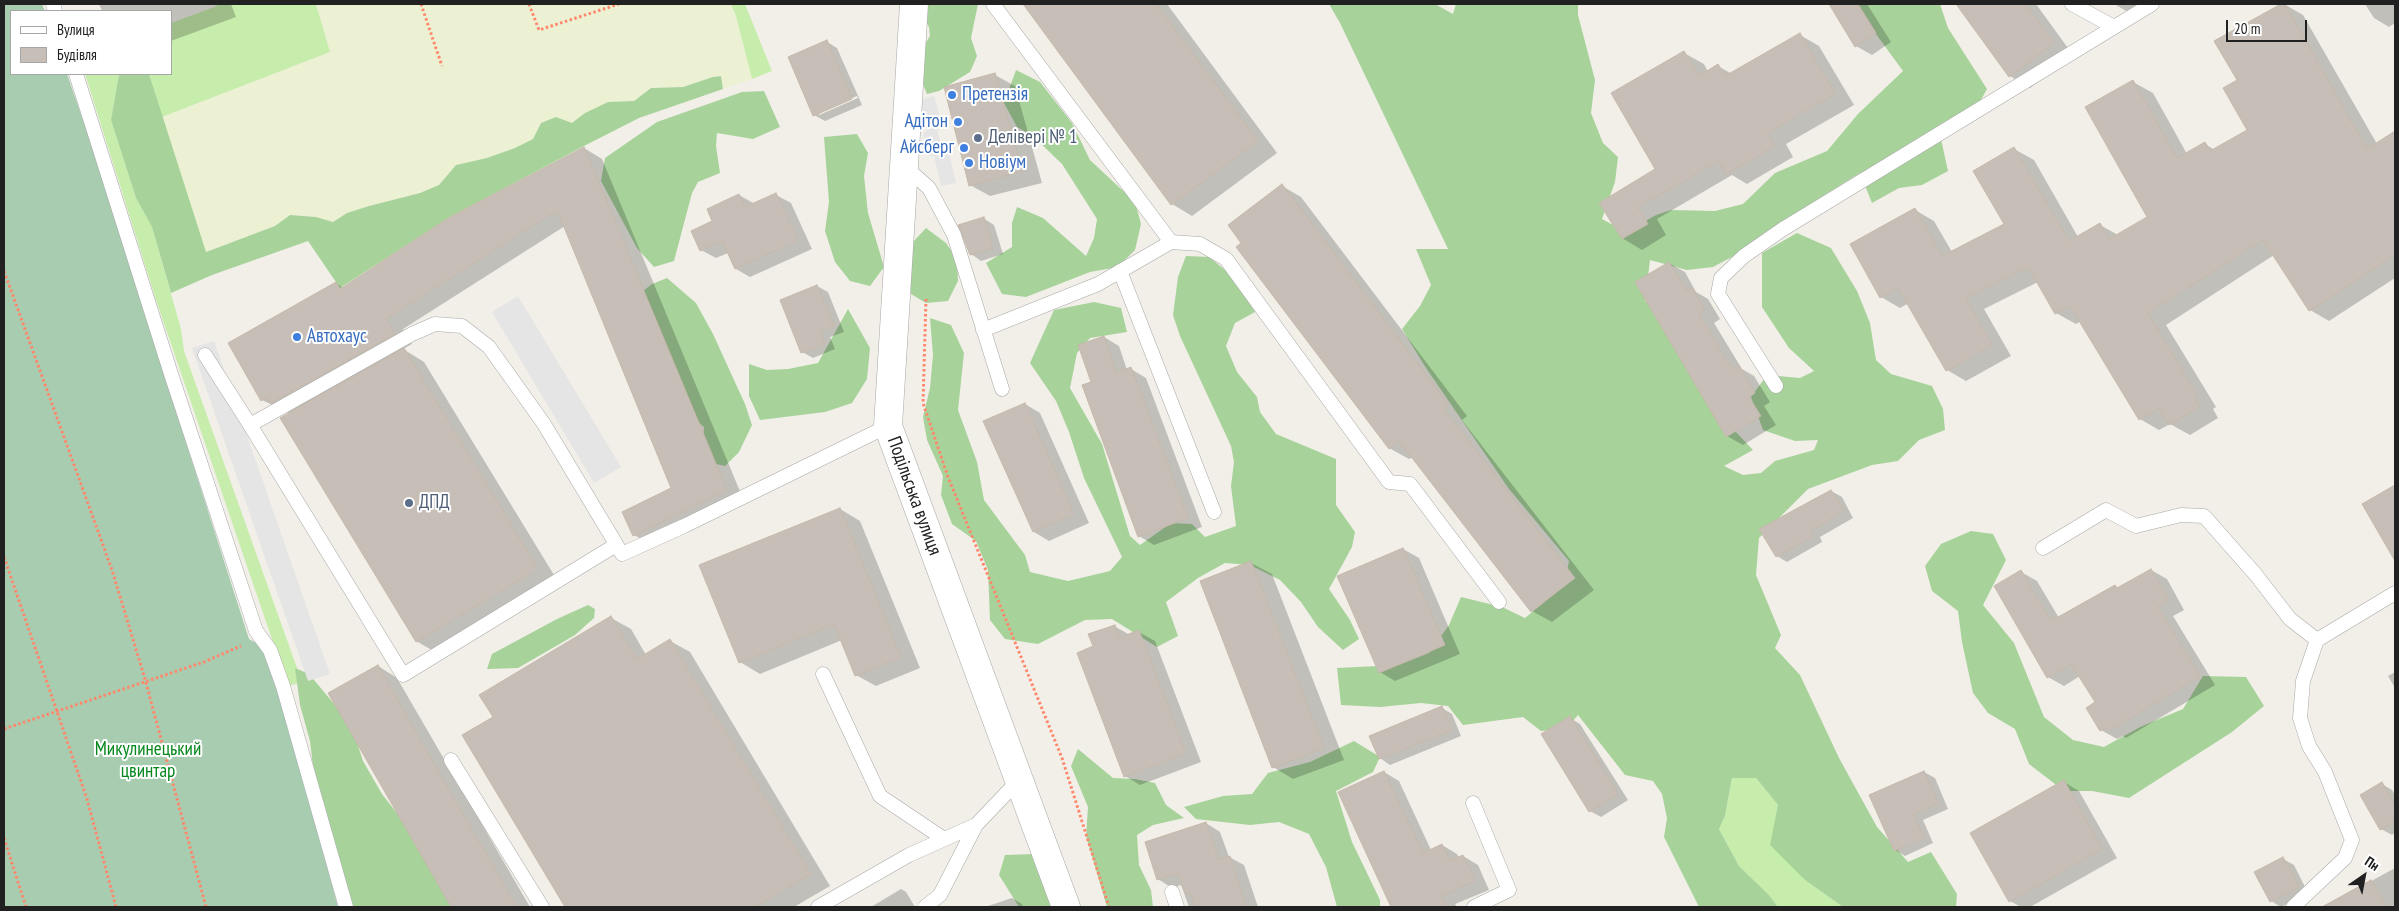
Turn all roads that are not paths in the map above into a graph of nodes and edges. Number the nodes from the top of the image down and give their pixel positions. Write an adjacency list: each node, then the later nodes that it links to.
1 (914, 4): 7 (street, Подільська вулиця)
2 (993, 4): 8 (lane)
3 (2072, 4): 5 (lane)
4 (2152, 4): 5 (lane)
5 (2114, 27): 12 (lane)
6 (76, 75): 29 (lane)
7 (904, 166): 10 (lane); 15 (street, Подільська вулиця)
8 (1171, 242): 9 (lane); 20 (lane)
9 (1120, 272): 10 (lane); 16 (lane)
10 (984, 330): 13 (lane)
11 (205, 355): 14 (lane)
12 (1776, 386)
13 (1002, 389)
14 (250, 425): 17 (lane); 17 (lane)
15 (888, 426): 17 (lane); 24 (street, Подільська вулиця)
16 (1214, 512)
17 (616, 545)
18 (2043, 548): 21 (lane)
19 (2395, 593): 21 (lane)
20 (1499, 602)
21 (2317, 640): 36 (lane)
22 (822, 674): 27 (lane)
23 (451, 760): 30 (lane)
24 (1019, 780): 26 (lane); 33 (street, Подільська вулиця)
25 (1473, 803): 35 (lane)
26 (976, 825): 27 (lane); 32 (lane)
27 (944, 839): 31 (lane)
28 (1172, 892): 34 (lane)
29 (346, 907)
30 (542, 907)
31 (818, 907)
32 (925, 907)
33 (1066, 907)
34 (1177, 907)
35 (1474, 907)
36 (2293, 907)

